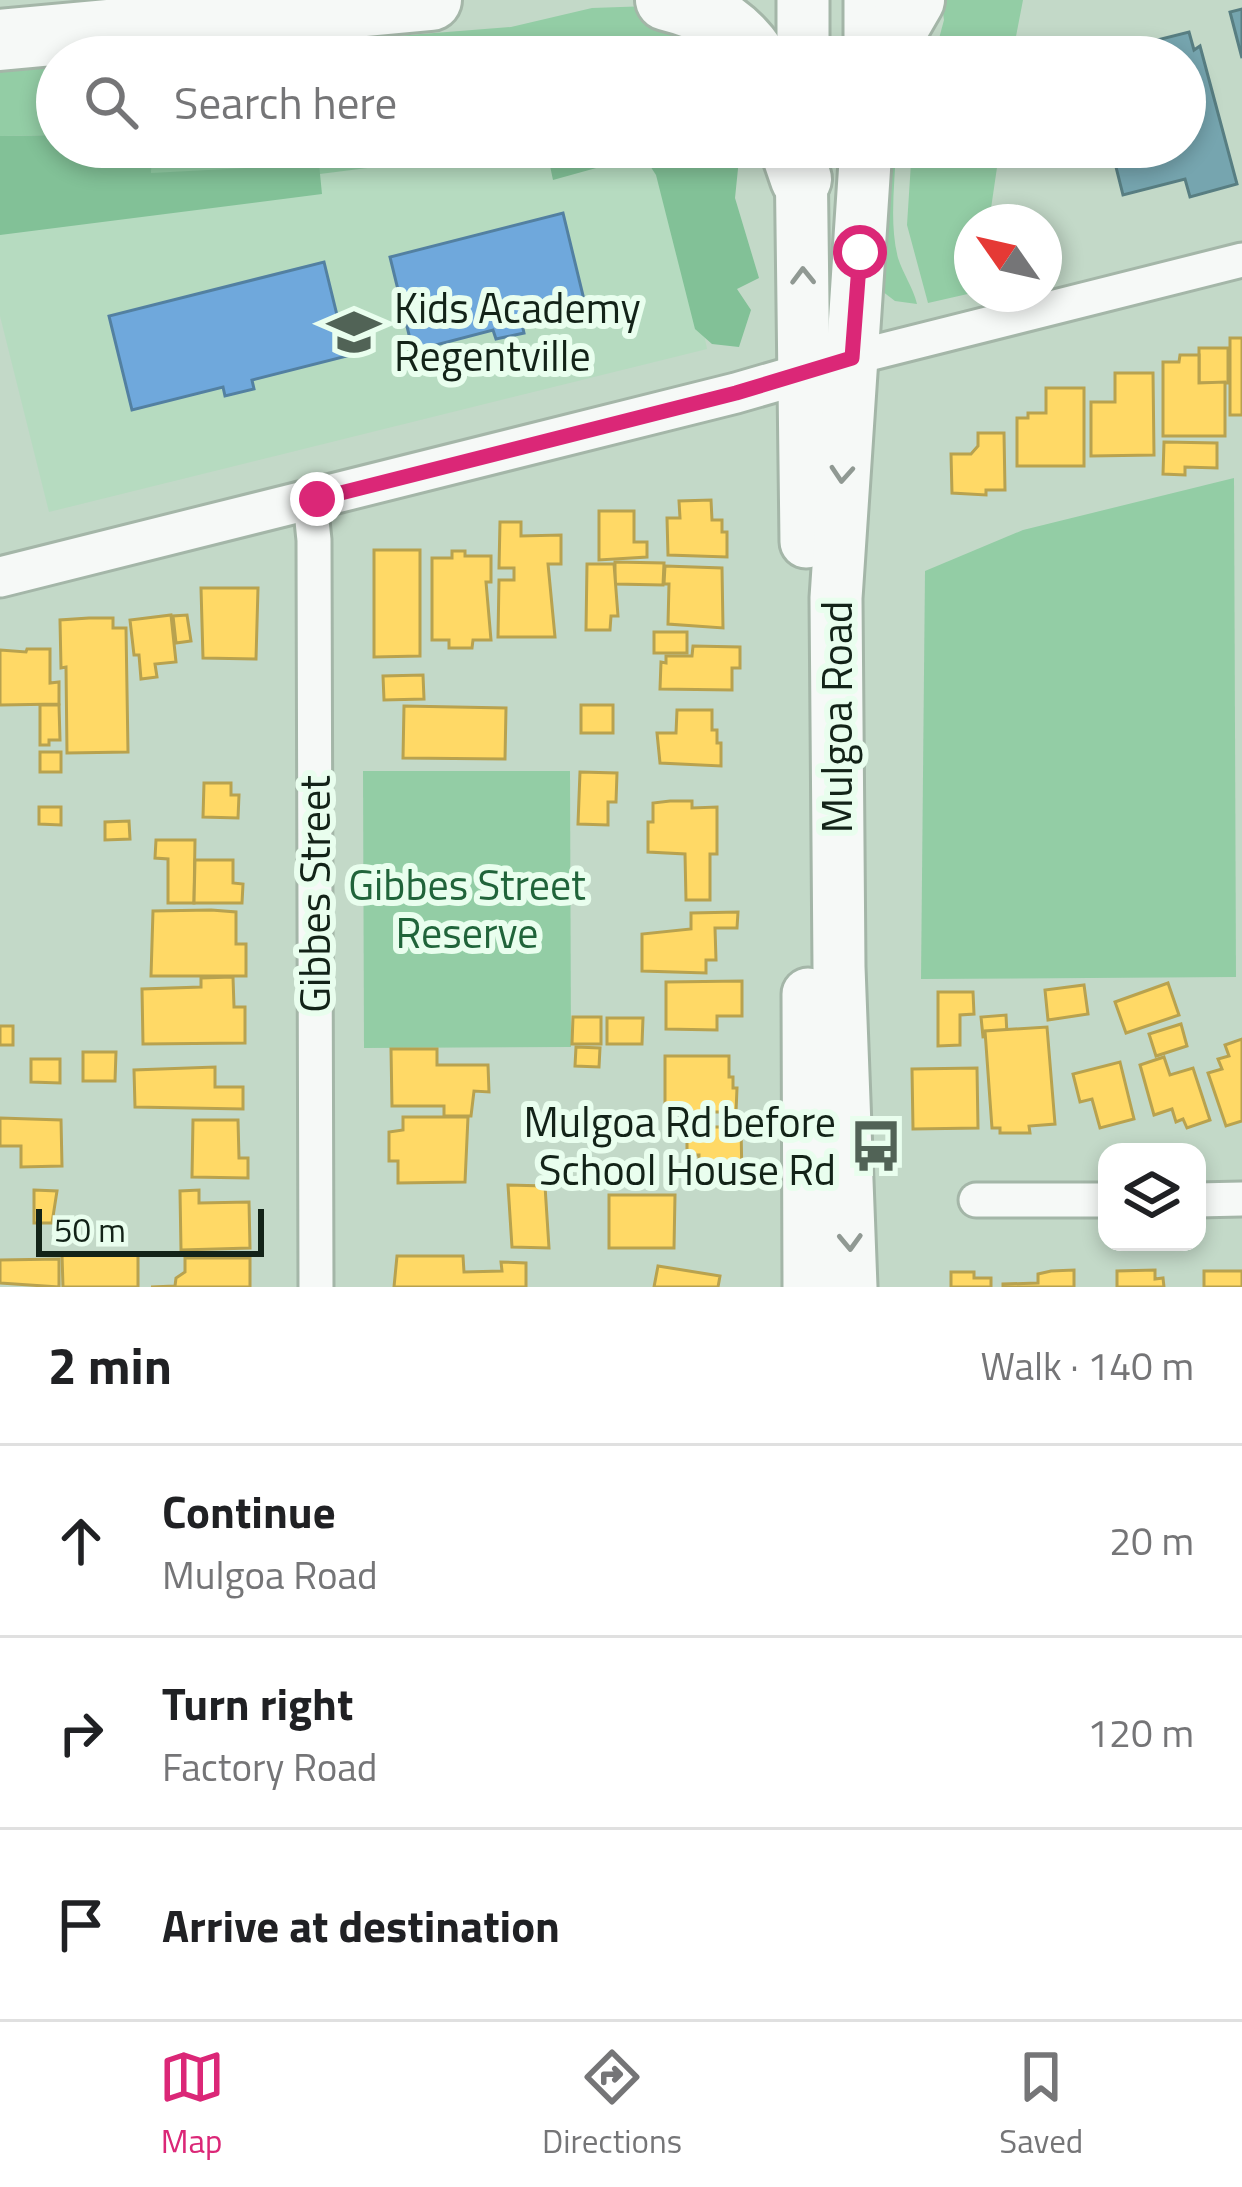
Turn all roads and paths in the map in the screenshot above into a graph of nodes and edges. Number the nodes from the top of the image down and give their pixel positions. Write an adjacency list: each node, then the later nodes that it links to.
1 (430, 0): 6 (highway)
2 (666, 0): 7 (highway)
3 (803, 0): 8 (main road)
4 (870, 0): 9 (main road)
5 (914, 0): 10 (highway)
6 (43, 36)
7 (740, 36)
8 (803, 36)
9 (870, 36)
10 (893, 36)
11 (36, 37): 12 (highway)
12 (0, 40)
13 (799, 168): 16 (main road, Mulgoa Road, one-way to 13)
14 (862, 168): 16 (main road, Mulgoa Road)
15 (1242, 260): 16 (street)
16 (829, 366): 17 (street); 24 (main road, Mulgoa Road); 25 (main road, Mulgoa Road, one-way to 25)
17 (310, 501): 18 (street); 23 (street, Gibbes Street)
18 (0, 577)
19 (1242, 1199): 22 (street)
20 (976, 1200): 21 (street)
21 (1098, 1200)
22 (1206, 1200)
23 (316, 1287)
24 (809, 1287)
25 (851, 1287)

